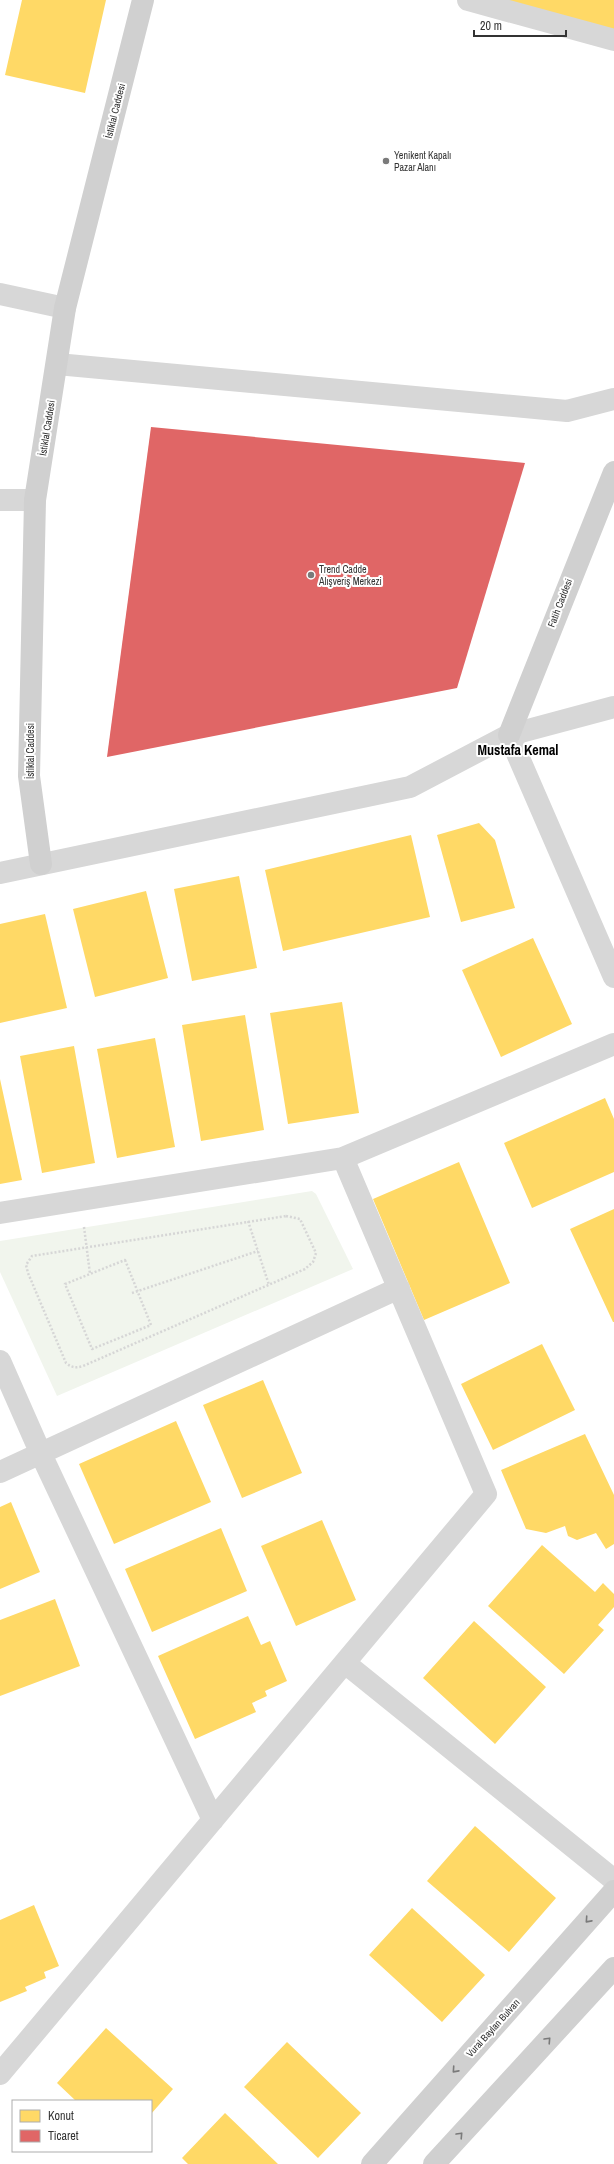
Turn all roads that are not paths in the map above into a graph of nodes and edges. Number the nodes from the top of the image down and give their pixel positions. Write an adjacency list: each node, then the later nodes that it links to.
1 (143, 0): 5 (street, İstiklal Caddesi)
2 (468, 0): 3 (street)
3 (614, 40)
4 (0, 294): 5 (street)
5 (65, 308): 6 (street, İstiklal Caddesi)
6 (57, 364): 7 (street); 10 (street, İstiklal Caddesi)
7 (614, 399)
8 (614, 472): 12 (street, Fatih Caddesi)
9 (0, 500): 10 (street)
10 (35, 500): 13 (street, İstiklal Caddesi)
11 (614, 708): 12 (street)
12 (509, 735): 13 (street); 15 (street)
13 (41, 864): 14 (street)
14 (0, 873)
15 (614, 977)
16 (614, 1044): 17 (street)
17 (343, 1158): 18 (street); 19 (street)
18 (0, 1213)
19 (399, 1288): 21 (street); 23 (street)
20 (0, 1361): 21 (street)
21 (41, 1454): 22 (street); 24 (street)
22 (0, 1472)
23 (345, 1663): 24 (street); 25 (street)
24 (213, 1820): 28 (street)
25 (614, 1880)
26 (614, 1891): 29 (street, Vural Baylan Bulvarı, one-way to 29)
27 (614, 1968): 30 (street, one-way to 27)
28 (0, 2074)
29 (372, 2164)
30 (434, 2164)

